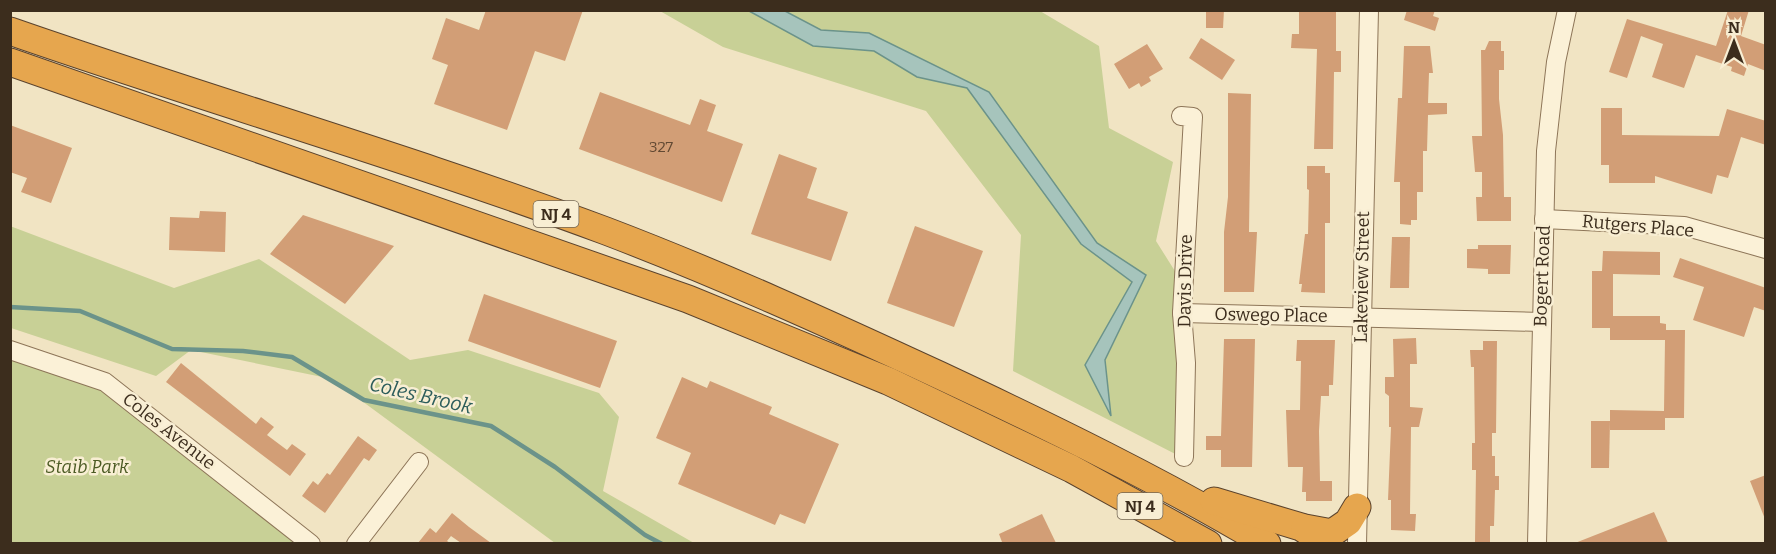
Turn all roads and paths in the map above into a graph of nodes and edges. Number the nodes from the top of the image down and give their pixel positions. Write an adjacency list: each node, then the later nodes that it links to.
1 (1369, 10): 9 (street, Lakeview Street)
2 (1567, 10): 6 (street, Bogert Road)
3 (10, 31): 14 (highway, NJ 4)
4 (10, 62): 19 (highway, NJ 4)
5 (1181, 116): 8 (street, Davis Drive)
6 (1544, 219): 7 (street, Rutgers Place); 10 (street, Bogert Road)
7 (1766, 249)
8 (1182, 313): 9 (street, Oswego Place); 12 (street, Davis Drive)
9 (1361, 318): 10 (street, Oswego Place); 15 (street, Lakeview Street)
10 (1541, 322): 23 (street, Bogert Road)
11 (10, 350): 17 (street, Coles Avenue)
12 (1184, 457)
13 (419, 462): 18 (street)
14 (1167, 487): 16 (highway); 20 (highway, NJ 4)
15 (1357, 507): 16 (highway); 22 (street, Lakeview Street)
16 (1301, 527): 21 (highway)
17 (311, 543)
18 (356, 543)
19 (1208, 543)
20 (1267, 543)
21 (1327, 543)
22 (1357, 543)
23 (1537, 543)

